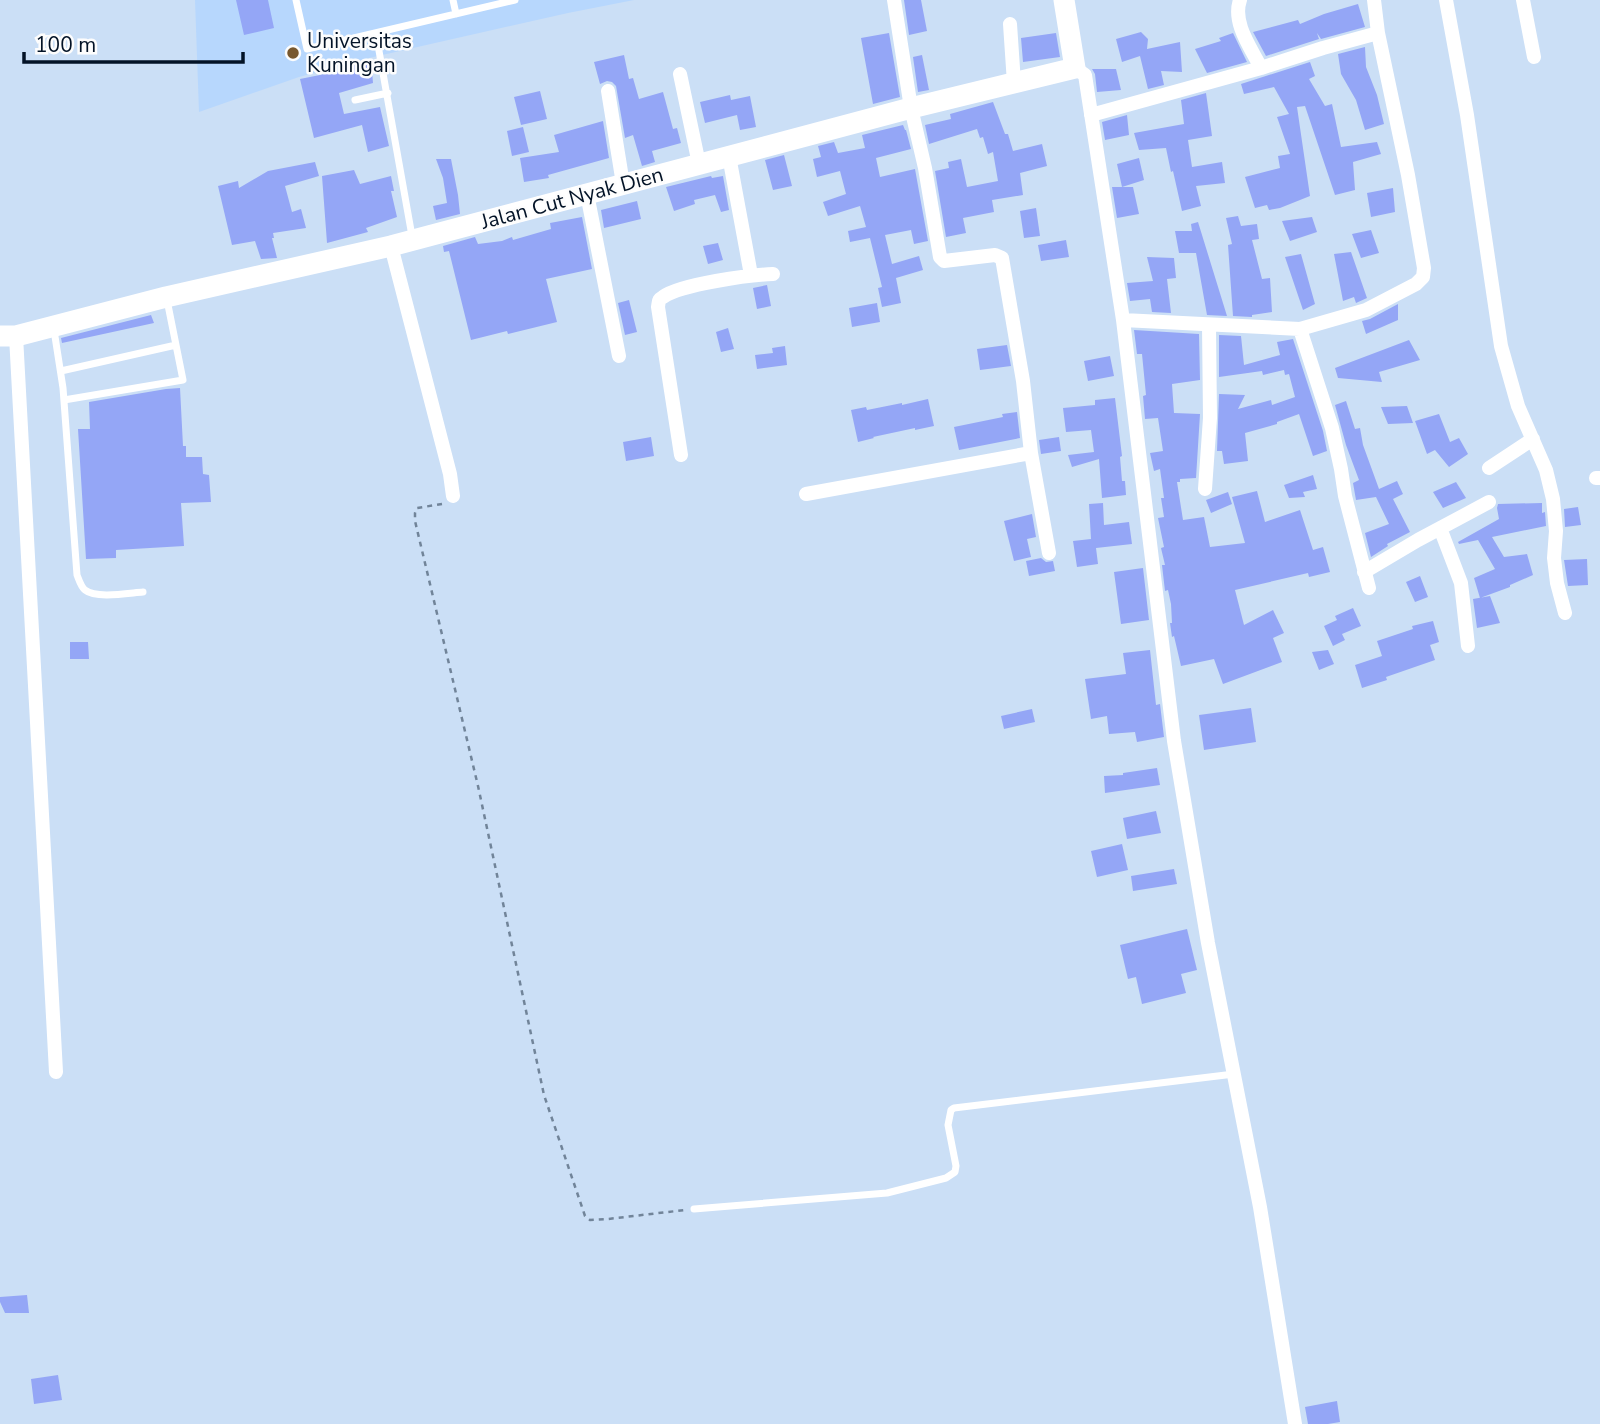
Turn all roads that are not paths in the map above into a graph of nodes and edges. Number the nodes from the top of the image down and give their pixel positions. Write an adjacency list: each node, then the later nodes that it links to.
1 (296, 0): 13 (lane)
2 (453, 0): 10 (lane)
3 (515, 0): 10 (lane)
4 (894, 0): 22 (street)
5 (1064, 0): 15 (street)
6 (1240, 0): 16 (street)
7 (1374, 0): 12 (street)
8 (1446, 0): 42 (street)
9 (1523, 0): 14 (street)
10 (456, 14): 13 (lane)
11 (1010, 23): 18 (street)
12 (1378, 33): 16 (street); 36 (street)
13 (376, 34): 20 (lane)
14 (1534, 57)
15 (1075, 68): 18 (street, Jalan Cut Nyak Dien); 23 (street)
16 (1261, 68): 23 (street)
17 (680, 74): 25 (street)
18 (1014, 83): 22 (street, Jalan Cut Nyak Dien)
19 (608, 91): 26 (street)
20 (388, 93): 21 (lane); 28 (lane)
21 (355, 100)
22 (911, 108): 24 (street, Jalan Cut Nyak Dien); 43 (street)
23 (1091, 115): 33 (street)
24 (729, 156): 25 (street, Jalan Cut Nyak Dien); 31 (street)
25 (699, 164): 26 (street, Jalan Cut Nyak Dien)
26 (623, 184): 27 (street, Jalan Cut Nyak Dien)
27 (587, 194): 28 (street, Jalan Cut Nyak Dien); 39 (street)
28 (413, 240): 29 (street, Jalan Cut Nyak Dien)
29 (391, 246): 32 (street, Jalan Cut Nyak Dien); 48 (street)
30 (774, 274): 31 (street)
31 (751, 275): 44 (street)
32 (166, 297): 35 (street, Jalan Cut Nyak Dien); 38 (lane)
33 (1123, 320): 34 (street); 58 (street)
34 (1209, 325): 36 (street); 46 (street)
35 (53, 326): 37 (street, Jalan Cut Nyak Dien); 40 (lane)
36 (1300, 329): 52 (street)
37 (8, 336): 57 (street)
38 (176, 345): 40 (lane); 41 (lane)
39 (619, 356)
40 (61, 371): 41 (lane)
41 (64, 400): 54 (lane)
42 (1533, 439): 45 (street); 55 (street)
43 (1031, 453): 47 (street); 51 (street)
44 (681, 455)
45 (1489, 468)
46 (1205, 489)
47 (806, 494)
48 (453, 496)
49 (1489, 502): 50 (street)
50 (1440, 528): 52 (street); 56 (street)
51 (1049, 553)
52 (1364, 572): 53 (street)
53 (1369, 588)
54 (143, 592)
55 (1565, 613)
56 (1468, 646)
57 (56, 1072)
58 (1234, 1074): 59 (lane); 60 (street)
59 (694, 1209)
60 (1295, 1424)

